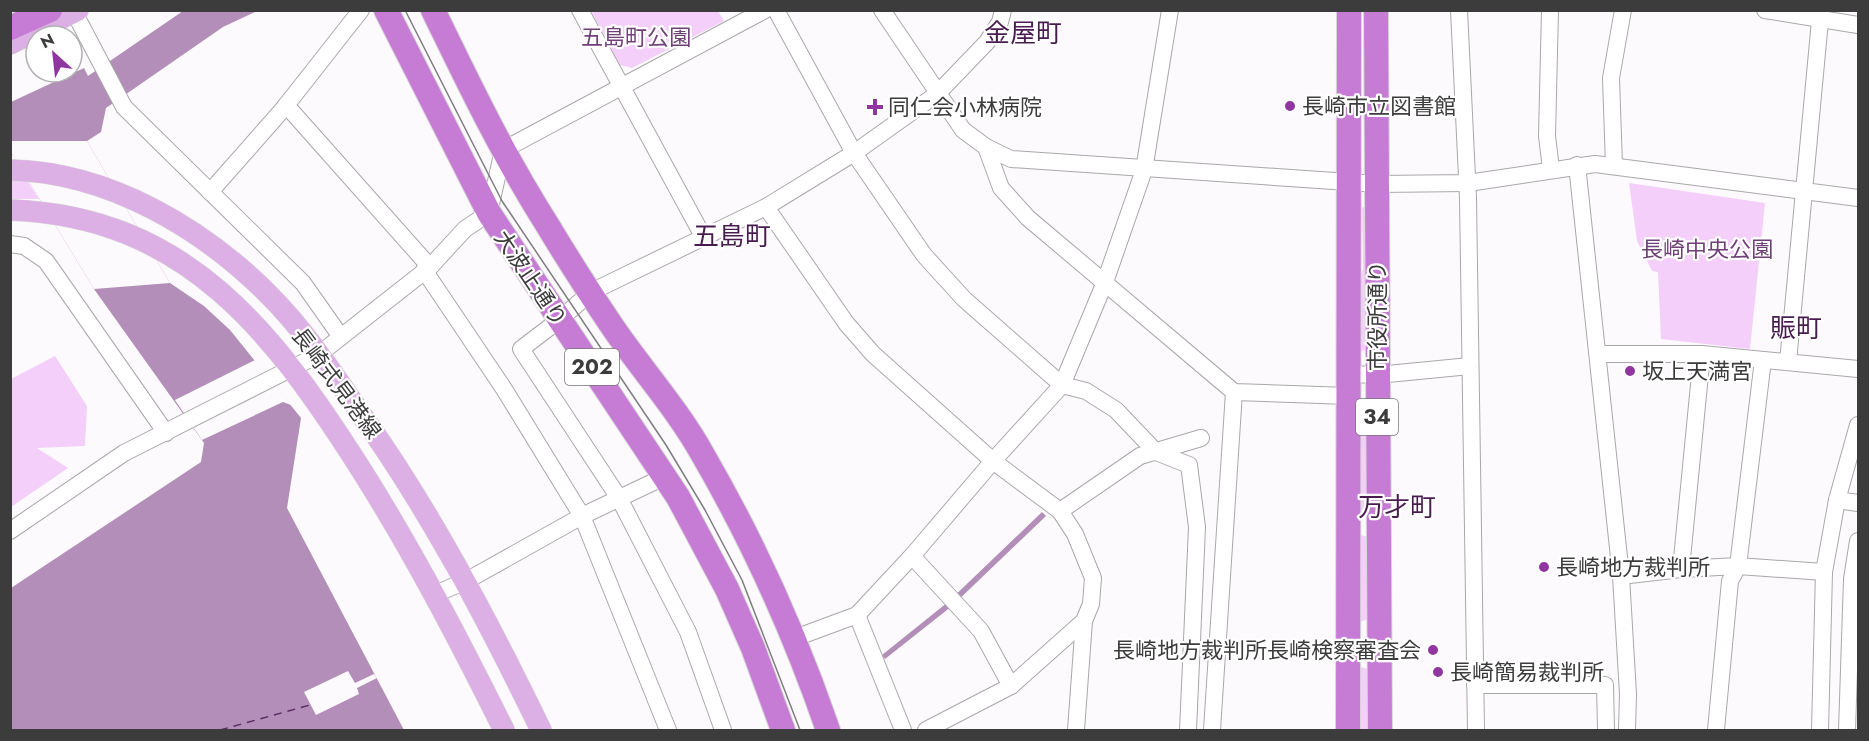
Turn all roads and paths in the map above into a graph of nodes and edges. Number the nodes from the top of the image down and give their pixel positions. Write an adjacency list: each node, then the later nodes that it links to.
1 (361, 10): 25 (street)
2 (386, 10): 42 (highway, 大波止通り / 202)
3 (433, 10): 27 (highway, 大波止通り / 202)
4 (580, 10): 23 (street)
5 (765, 10): 23 (street)
6 (776, 10): 28 (street)
7 (882, 10): 24 (street)
8 (1003, 10): 24 (street)
9 (1170, 10): 33 (street)
10 (1349, 10): 34 (highway, 市役所通り / 34)
11 (1376, 10): 35 (highway, 市役所通り / 34)
12 (1459, 10): 36 (street)
13 (1550, 10): 31 (street)
14 (1623, 10): 30 (street)
15 (1765, 10): 17 (street)
16 (65, 13): 18 (street); 20 (highway); 22 (main road)
17 (1820, 15): 19 (street); 37 (street)
18 (77, 24)
19 (1858, 26)
20 (10, 28)
21 (84, 36): 38 (street)
22 (10, 44)
23 (622, 88): 27 (street); 43 (street)
24 (937, 94): 26 (street); 28 (street)
25 (286, 105): 38 (street); 45 (street)
26 (986, 147): 33 (street); 46 (street)
27 (503, 150): 42 (street); 47 (highway, 大波止通り / 202)
28 (854, 153): 40 (street); 59 (street)
29 (1577, 165): 30 (street); 31 (street); 50 (street)
30 (1614, 166): 37 (street)
31 (1551, 169): 36 (street)
32 (10, 170): 52 (main road, 長崎式見港線)
33 (1144, 170): 34 (street); 46 (street)
34 (1348, 183): 35 (street); 60 (highway, 市役所通り / 34)
35 (1378, 183): 36 (street); 58 (highway, 市役所通り / 34)
36 (1467, 183): 55 (street)
37 (1803, 191): 39 (street); 54 (street)
38 (210, 192): 49 (street)
39 (1858, 198)
40 (766, 207): 43 (street); 66 (street)
41 (10, 210): 56 (main road, 長崎式見港線)
42 (489, 213): 45 (street); 48 (highway, 大波止通り / 202)
43 (704, 238): 47 (street)
44 (10, 244): 63 (street)
45 (427, 268): 49 (street); 72 (street)
46 (1105, 282): 59 (street); 61 (street)
47 (591, 292): 48 (street); 84 (highway, 大波止通り / 202)
48 (559, 321): 67 (highway, 大波止通り / 202); 68 (street)
49 (341, 337): 52 (street)
50 (1599, 354): 51 (street); 79 (street)
51 (1702, 354): 53 (street); 77 (street)
52 (318, 355): 56 (street); 80 (main road, 長崎式見港線)
53 (1763, 360): 54 (street); 76 (street)
54 (1788, 362): 57 (street)
55 (1470, 366): 58 (street); 85 (street)
56 (293, 369): 63 (street); 81 (main road, 長崎式見港線)
57 (1858, 369)
58 (1377, 375): 60 (street); 99 (highway, 市役所通り / 34)
59 (1062, 385): 65 (street); 66 (street)
60 (1348, 385): 61 (street); 98 (highway, 市役所通り / 34)
61 (1234, 392): 97 (street)
62 (1858, 424): 69 (street)
63 (166, 433): 73 (street)
64 (1201, 438): 65 (street)
65 (1156, 452): 71 (street); 96 (street)
66 (993, 461): 71 (street); 75 (street)
67 (666, 476): 68 (street); 91 (highway, 大波止通り / 202)
68 (619, 498): 72 (street); 90 (street)
69 (1837, 500): 70 (street); 78 (street)
70 (1858, 503)
71 (1060, 511): 83 (street)
72 (582, 516): 80 (street); 89 (street)
73 (10, 531)
74 (1858, 541): 105 (street)
75 (912, 556): 82 (street); 86 (street)
76 (1738, 566): 77 (street); 78 (street); 103 (street)
77 (1681, 569): 79 (street)
78 (1824, 572): 104 (street)
79 (1621, 576): 102 (street)
80 (466, 581): 81 (street); 88 (main road, 長崎式見港線)
81 (435, 594): 87 (main road, 長崎式見港線)
82 (857, 615): 84 (street); 93 (street)
83 (1084, 621): 86 (street); 95 (street)
84 (795, 638): 92 (highway, 大波止通り / 202)
85 (1475, 685): 100 (street); 101 (street)
86 (1011, 686): 94 (street)
87 (504, 730)
88 (542, 730)
89 (668, 730)
90 (723, 730)
91 (783, 730)
92 (828, 730)
93 (903, 730)
94 (926, 730)
95 (1076, 730)
96 (1188, 730)
97 (1212, 730)
98 (1348, 730)
99 (1380, 730)
100 (1476, 730)
101 (1606, 730)
102 (1627, 730)
103 (1716, 730)
104 (1820, 730)
105 (1847, 730)

